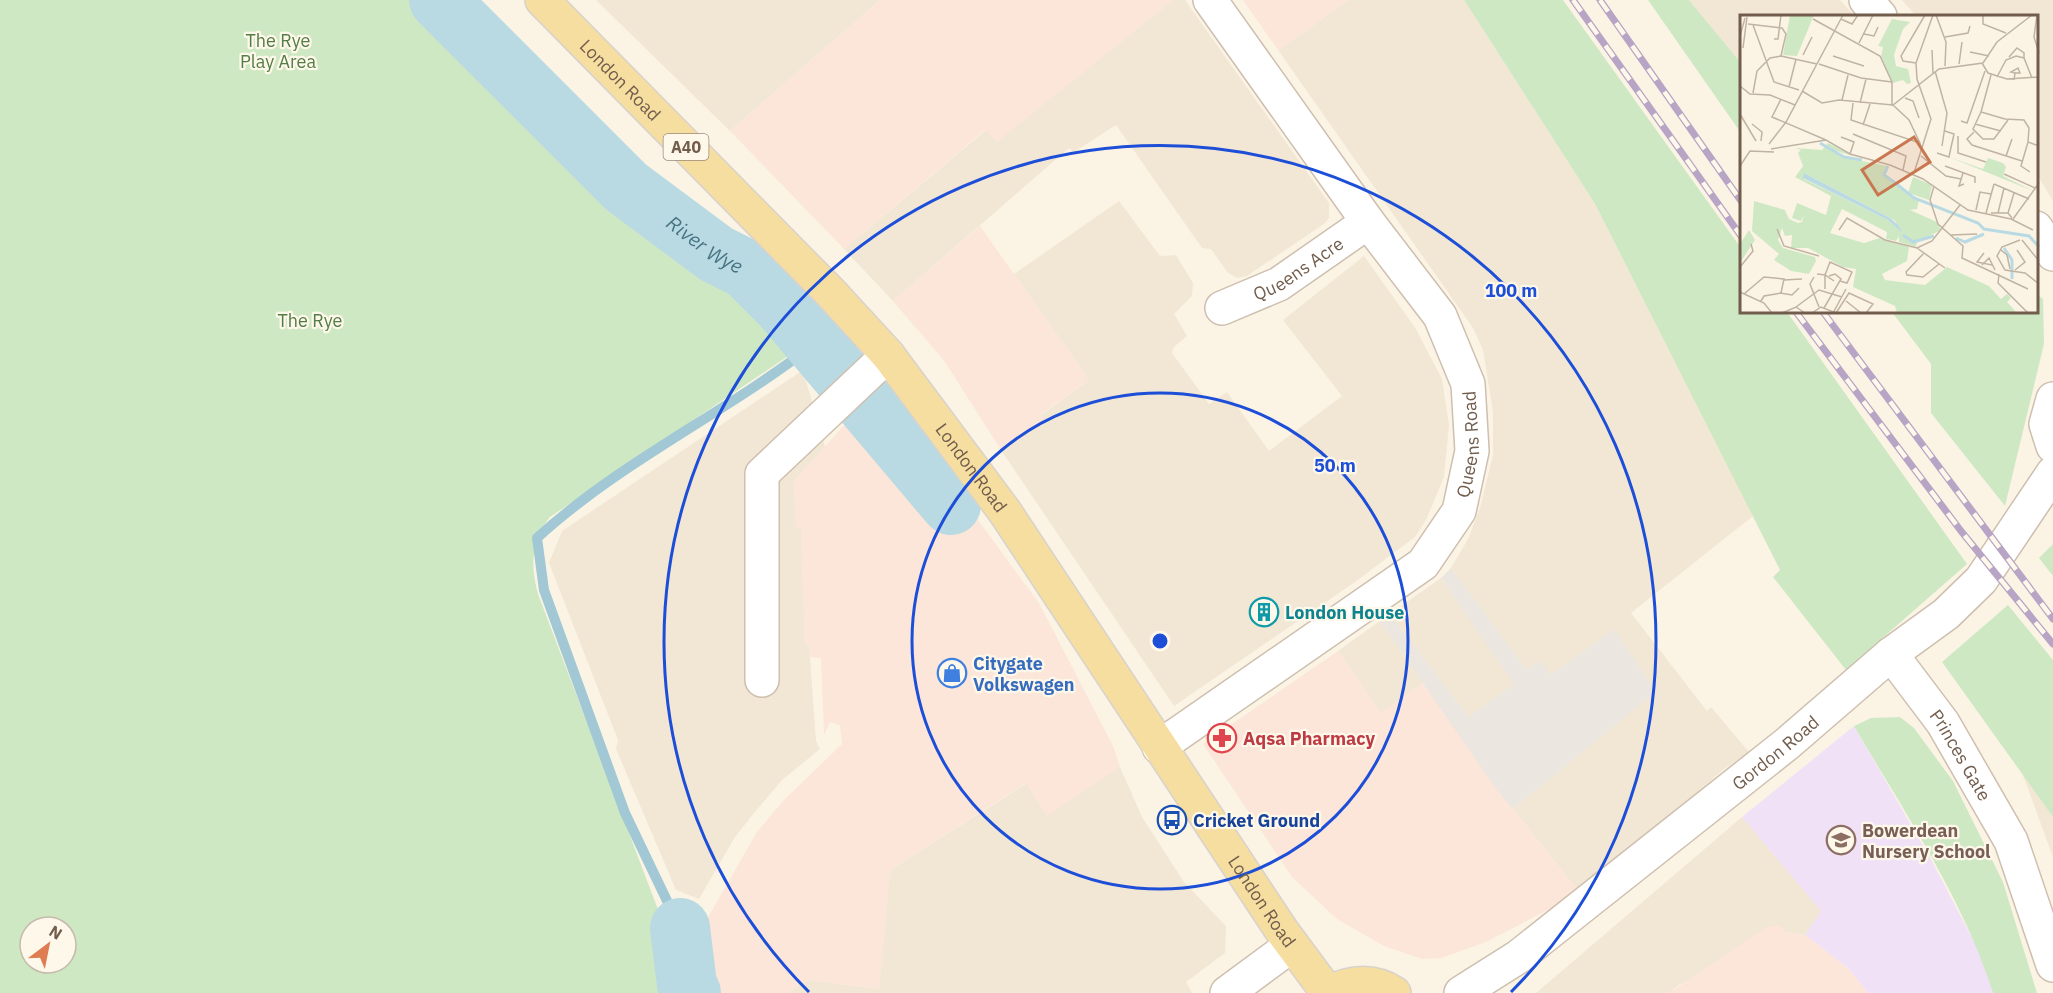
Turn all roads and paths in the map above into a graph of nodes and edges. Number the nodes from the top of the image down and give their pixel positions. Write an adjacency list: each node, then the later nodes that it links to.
1 (542, 0): 9 (main road, London Road / A40)
2 (1210, 0): 5 (street, Queens Road)
3 (1866, 0): 4 (street)
4 (1879, 15)
5 (1368, 222): 8 (street, Queens Acre); 15 (street, Queens Road)
6 (2038, 230): 7 (street)
7 (2053, 254)
8 (1222, 308)
9 (888, 355): 14 (street); 15 (main road, London Road / A40)
10 (2053, 399): 11 (street)
11 (2053, 446)
12 (2053, 473): 13 (street, Gordon Road)
13 (1891, 654): 17 (street, Princes Gate); 21 (street, Gordon Road)
14 (762, 681)
15 (1159, 747): 16 (main road, London Road / A40)
16 (1292, 945): 18 (street); 19 (main road, London Road / A40)
17 (2053, 965)
18 (1227, 993)
19 (1328, 993): 20 (main road, London Road / A40)
20 (1394, 993)
21 (1461, 993)

